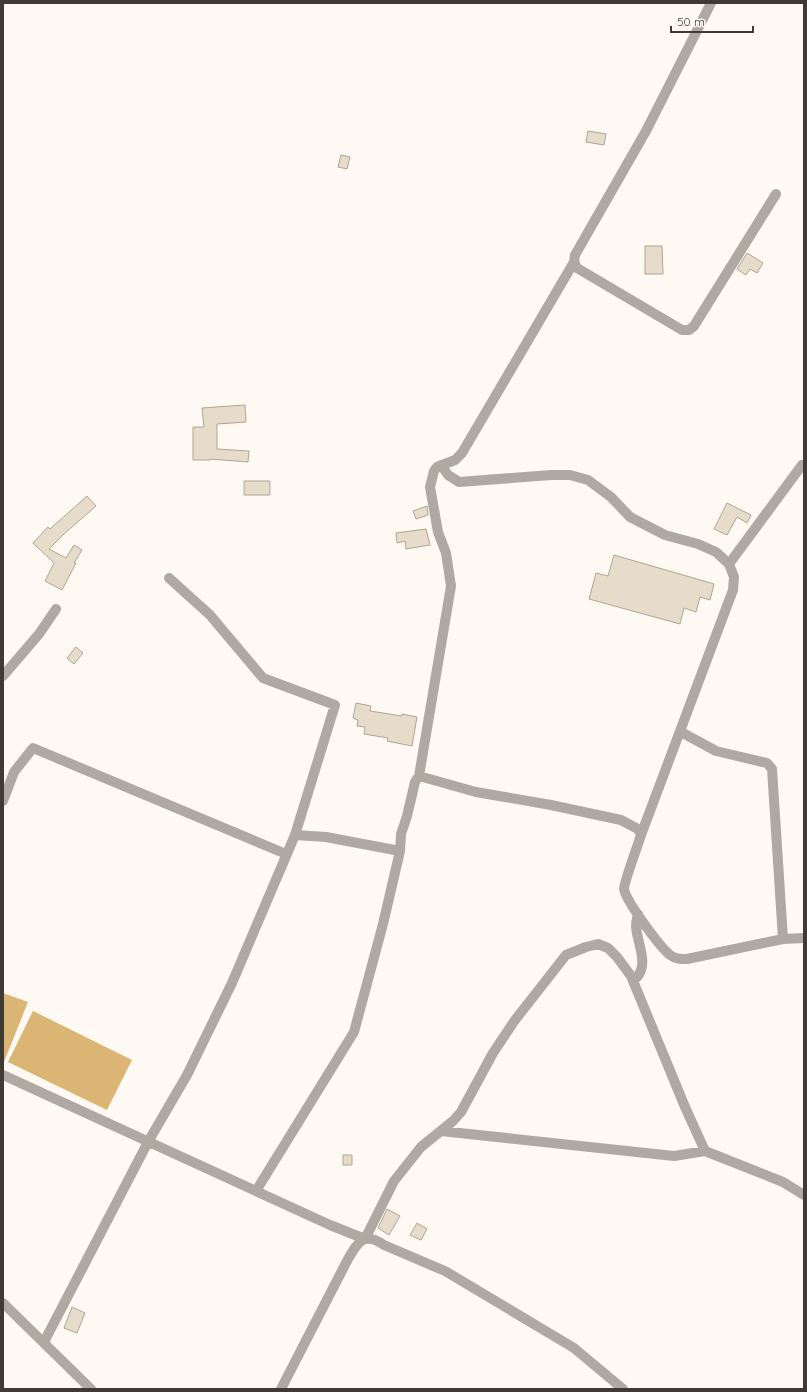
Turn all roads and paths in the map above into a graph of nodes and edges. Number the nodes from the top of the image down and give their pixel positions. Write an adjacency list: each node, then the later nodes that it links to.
1 (711, 3): 3 (street)
2 (776, 194): 3 (street)
3 (574, 262): 4 (street)
4 (441, 465): 6 (street); 11 (street)
5 (804, 466): 6 (street)
6 (729, 564): 10 (street)
7 (169, 578): 13 (street)
8 (56, 609): 9 (street)
9 (3, 676)
10 (681, 732): 14 (street); 19 (street)
11 (419, 776): 14 (street); 15 (street)
12 (3, 802): 16 (street)
13 (295, 835): 15 (street); 16 (street)
14 (641, 835): 17 (street)
15 (400, 851): 25 (street)
16 (286, 854): 23 (street)
17 (638, 914): 19 (street); 20 (street)
18 (804, 938): 19 (street)
19 (783, 939)
20 (630, 976): 22 (street); 24 (street)
21 (3, 1075): 23 (street)
22 (441, 1131): 24 (street); 27 (street)
23 (148, 1142): 25 (street); 29 (street)
24 (706, 1151): 26 (street)
25 (256, 1192): 27 (street)
26 (804, 1195)
27 (365, 1239): 31 (street); 32 (street)
28 (4, 1307): 29 (street)
29 (44, 1342): 30 (street)
30 (91, 1389)
31 (281, 1389)
32 (624, 1389)

